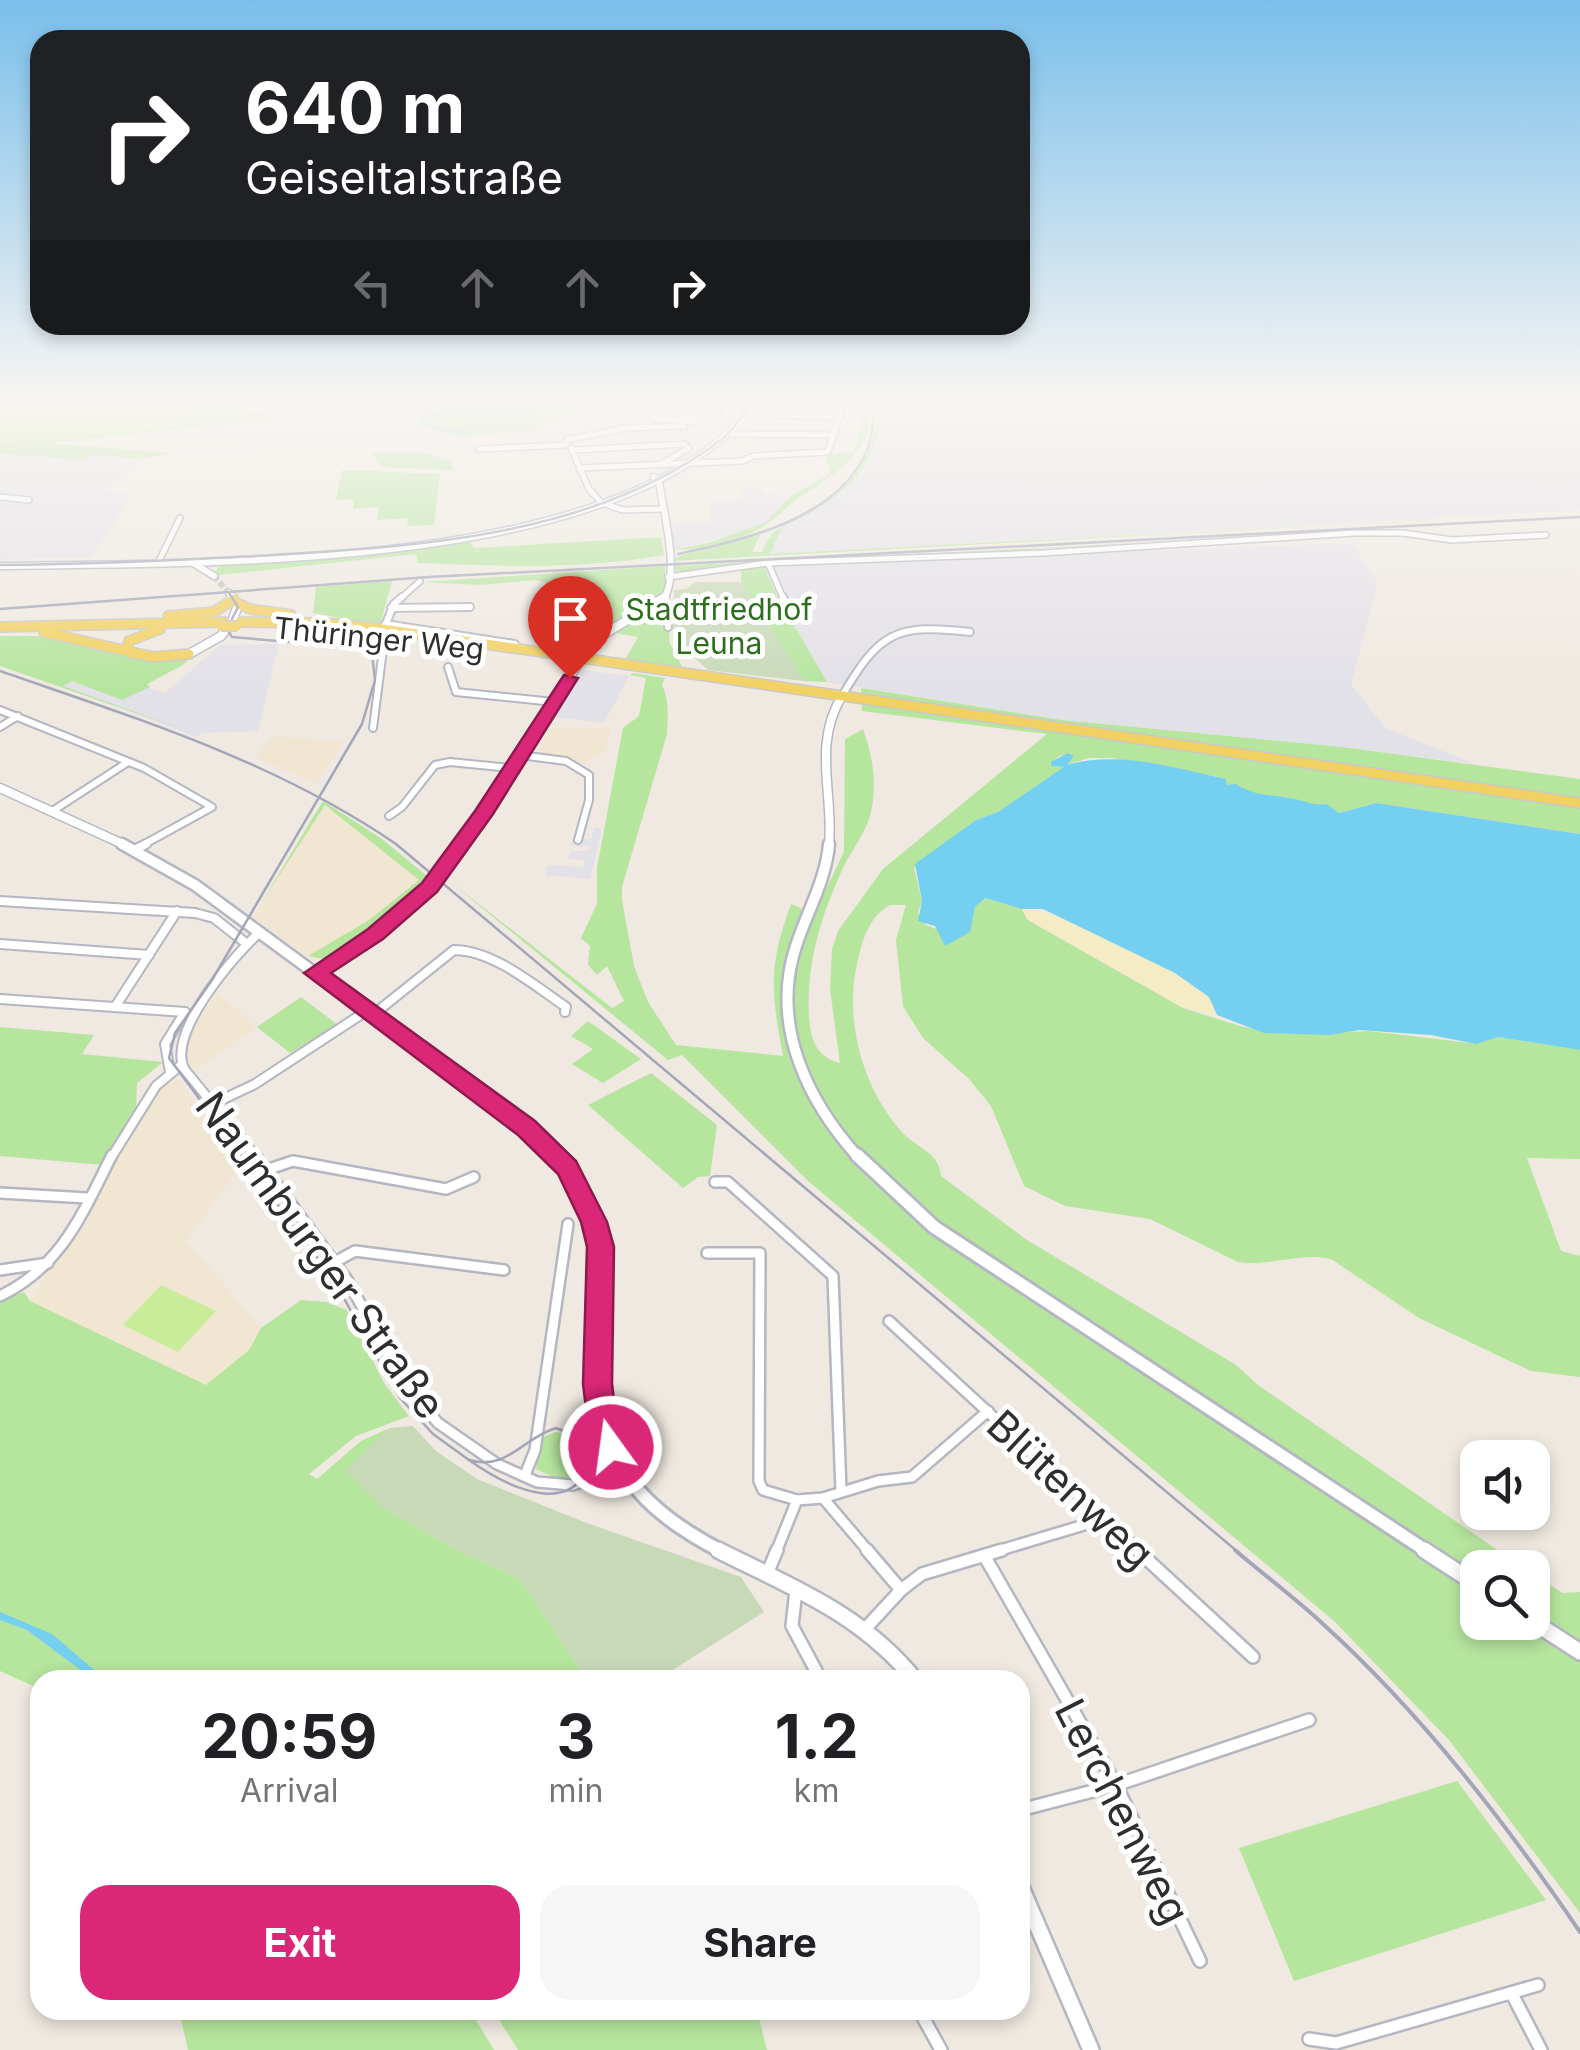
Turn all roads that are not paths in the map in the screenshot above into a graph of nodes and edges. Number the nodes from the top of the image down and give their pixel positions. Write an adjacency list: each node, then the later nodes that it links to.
1 (26, 500): 2 (street)
2 (29, 500)
3 (604, 500): 5 (main road)
4 (660, 500): 6 (main road)
5 (601, 501): 6 (street); 9 (main road)
6 (663, 510): 14 (main road)
7 (180, 518): 10 (street)
8 (1546, 536): 12 (street)
9 (220, 557): 11 (main road); 11 (main road)
10 (160, 560): 11 (main road); 13 (main road)
11 (196, 560)
12 (768, 563): 14 (street); 20 (street)
13 (0, 565)
14 (668, 576): 17 (main road)
15 (420, 580): 19 (street)
16 (233, 598): 23 (main road); 24 (main road); 34 (main road)
17 (657, 605): 26 (street); 32 (main road)
18 (470, 607): 19 (street)
19 (391, 608): 27 (street)
20 (790, 614)
21 (223, 624): 22 (main road, bridge); 24 (main road); 25 (main road)
22 (239, 624): 23 (main road, Thüringer Weg); 27 (main road, Thüringer Weg)
23 (340, 624): 27 (main road, Thüringer Weg)
24 (50, 626): 28 (main road)
25 (171, 627): 28 (main road); 33 (main road)
26 (668, 627)
27 (384, 629): 30 (main road, Thüringer Weg); 35 (main road, Thüringer Weg); 46 (street)
28 (2, 630): 33 (main road)
29 (970, 632): 38 (street)
30 (490, 642): 31 (street, Thüringer Weg); 35 (main road, Thüringer Weg)
31 (515, 644)
32 (590, 646): 35 (main road); 36 (main road)
33 (133, 654): 34 (main road)
34 (190, 654)
35 (582, 660): 36 (main road); 39 (main road); 41 (main road)
36 (606, 661): 39 (main road)
37 (448, 668): 41 (street)
38 (848, 685): 39 (street); 40 (street)
39 (840, 698): 40 (main road); 44 (main road); 91 (main road)
40 (870, 700): 44 (main road)
41 (554, 702): 47 (main road)
42 (0, 710): 43 (street)
43 (18, 716): 45 (street); 48 (street)
44 (1036, 723): 51 (main road)
45 (0, 727)
46 (372, 728)
47 (520, 755): 49 (main road); 54 (street)
48 (128, 762): 52 (street); 55 (street)
49 (511, 768): 53 (street); 62 (main road)
50 (0, 788): 52 (main road)
51 (1580, 803)
52 (54, 810): 55 (main road)
53 (389, 816)
54 (578, 840)
55 (134, 850): 58 (main road)
56 (0, 901): 57 (street)
57 (177, 911): 60 (street); 61 (street)
58 (260, 932): 60 (street, Naumburger Straße); 62 (main road)
59 (0, 944): 61 (street)
60 (247, 944): 67 (street, Naumburger Straße)
61 (149, 955): 64 (street)
62 (315, 973): 65 (main road)
63 (0, 999): 64 (street)
64 (115, 1006): 68 (street, Naumburger Straße)
65 (371, 1012): 66 (street); 69 (street); 84 (main road)
66 (565, 1012)
67 (181, 1065): 68 (street, Naumburger Straße); 69 (street, Naumburger Straße)
68 (170, 1072): 74 (street, Naumburger Straße)
69 (215, 1102): 70 (street, Naumburger Straße)
70 (266, 1170): 71 (street); 77 (street, Naumburger Straße)
71 (474, 1177)
72 (715, 1182): 86 (street)
73 (0, 1192): 74 (street)
74 (88, 1198): 78 (street, Naumburger Straße)
75 (568, 1224): 85 (street)
76 (707, 1253): 88 (street)
77 (334, 1262): 80 (street); 85 (street, Naumburger Straße)
78 (48, 1264): 79 (street); 81 (street, Naumburger Straße)
79 (0, 1270)
80 (504, 1270)
81 (0, 1296)
82 (889, 1322): 83 (street, Blütenweg)
83 (988, 1411): 86 (street); 89 (street, Blütenweg)
84 (620, 1468): 85 (street, Naumburger Straße); 92 (main road)
85 (525, 1475)
86 (840, 1491): 87 (street)
87 (824, 1498): 88 (street); 94 (street)
88 (797, 1500): 92 (street)
89 (1104, 1518): 90 (street); 98 (street, Blütenweg)
90 (985, 1557): 94 (street); 102 (street, Lerchenweg)
91 (1460, 1573)
92 (767, 1574): 93 (main road)
93 (797, 1587): 95 (main road); 99 (street)
94 (901, 1590): 95 (street)
95 (865, 1629): 100 (main road)
96 (1550, 1633): 97 (main road)
97 (1580, 1652)
98 (1253, 1657)
99 (815, 1670)
100 (908, 1670)
101 (1310, 1720): 102 (street)
102 (1116, 1785): 103 (street); 105 (street, Lerchenweg)
103 (1030, 1807)
104 (1030, 1908): 111 (main road)
105 (1200, 1961)
106 (1538, 1985): 107 (street)
107 (1512, 1994): 109 (street); 112 (street)
108 (925, 2020): 110 (street)
109 (1309, 2038)
110 (941, 2050)
111 (1091, 2050)
112 (1541, 2050)

